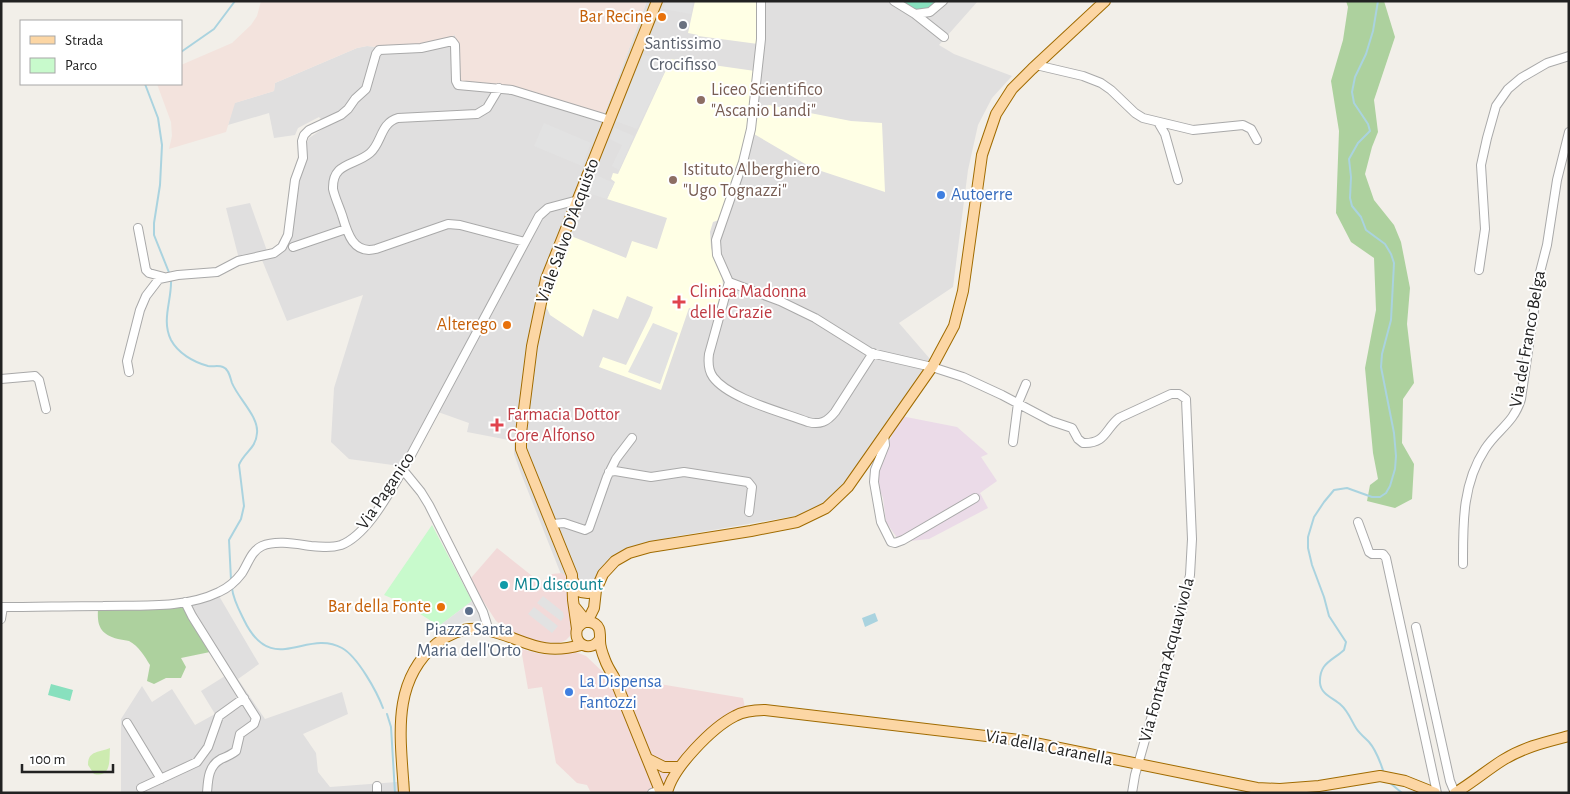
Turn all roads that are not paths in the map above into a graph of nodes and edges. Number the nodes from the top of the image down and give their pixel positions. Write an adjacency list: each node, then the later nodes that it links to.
1 (657, 1): 11 (main road, Viale Salvo D'Acquisto)
2 (761, 1): 23 (street)
3 (894, 1): 6 (street)
4 (943, 1): 6 (street)
5 (1105, 1): 9 (main road)
6 (915, 14): 7 (street)
7 (944, 37)
8 (1569, 56): 21 (street)
9 (1036, 65): 12 (street); 25 (main road)
10 (499, 88): 11 (street); 18 (street); 22 (street)
11 (610, 120): 16 (main road, Viale Salvo D'Acquisto)
12 (1158, 122): 14 (street); 15 (street)
13 (1569, 132): 40 (street, Via del Franco Belga)
14 (1257, 140)
15 (1178, 180)
16 (578, 200): 19 (street, Via Paganico); 39 (main road, Viale Salvo D'Acquisto)
17 (138, 228): 22 (street)
18 (346, 229): 19 (street); 20 (street)
19 (525, 242): 34 (street, Via Paganico)
20 (293, 247)
21 (1479, 270)
22 (164, 277): 26 (street)
23 (728, 282): 24 (street, Via Fontana Acquavivola); 24 (street)
24 (873, 353): 25 (street, Via Fontana Acquavivola)
25 (932, 367): 29 (street, Via Fontana Acquavivola); 31 (main road)
26 (129, 372)
27 (1, 379): 30 (street)
28 (1026, 384): 29 (street)
29 (1018, 403): 33 (street); 61 (street, Via Fontana Acquavivola)
30 (46, 409)
31 (884, 434): 36 (street); 42 (main road)
32 (632, 438): 35 (street)
33 (1012, 442)
34 (403, 470): 43 (street, Via Paganico); 51 (street)
35 (609, 472): 37 (street); 39 (street)
36 (975, 498)
37 (749, 512)
38 (1358, 522): 70 (street)
39 (552, 524): 41 (main road, Viale Salvo D'Acquisto)
40 (1463, 564)
41 (573, 581): 42 (main road); 45 (main road, Viale Salvo D'Acquisto)
42 (596, 590): 44 (main road)
43 (185, 602): 46 (street, Via Paganico); 57 (street)
44 (595, 602): 48 (main road); 49 (main road)
45 (574, 606): 48 (main road); 52 (main road, Viale Salvo D'Acquisto)
46 (2, 607): 47 (street)
47 (1, 619)
48 (587, 622): 49 (main road); 52 (main road)
49 (598, 627): 53 (main road)
50 (1416, 627): 66 (street)
51 (489, 631): 55 (main road); 68 (main road)
52 (576, 631): 54 (main road); 55 (main road)
53 (600, 639): 54 (main road); 56 (main road)
54 (586, 646): 55 (main road); 56 (main road)
55 (555, 649)
56 (604, 659): 60 (main road)
57 (244, 698): 63 (street); 67 (street)
58 (127, 723): 63 (street)
59 (1569, 736): 66 (main road)
60 (647, 758): 62 (main road); 65 (main road)
61 (1138, 765): 62 (main road, Via della Caranella); 69 (street); 70 (main road, Via della Caranella)
62 (680, 767): 65 (main road, Via della Caranella); 65 (main road, Via della Caranella)
63 (161, 779): 64 (street)
64 (141, 788)
65 (659, 790)
66 (1456, 792)
67 (206, 793)
68 (404, 793)
69 (1132, 793)
70 (1436, 793)

